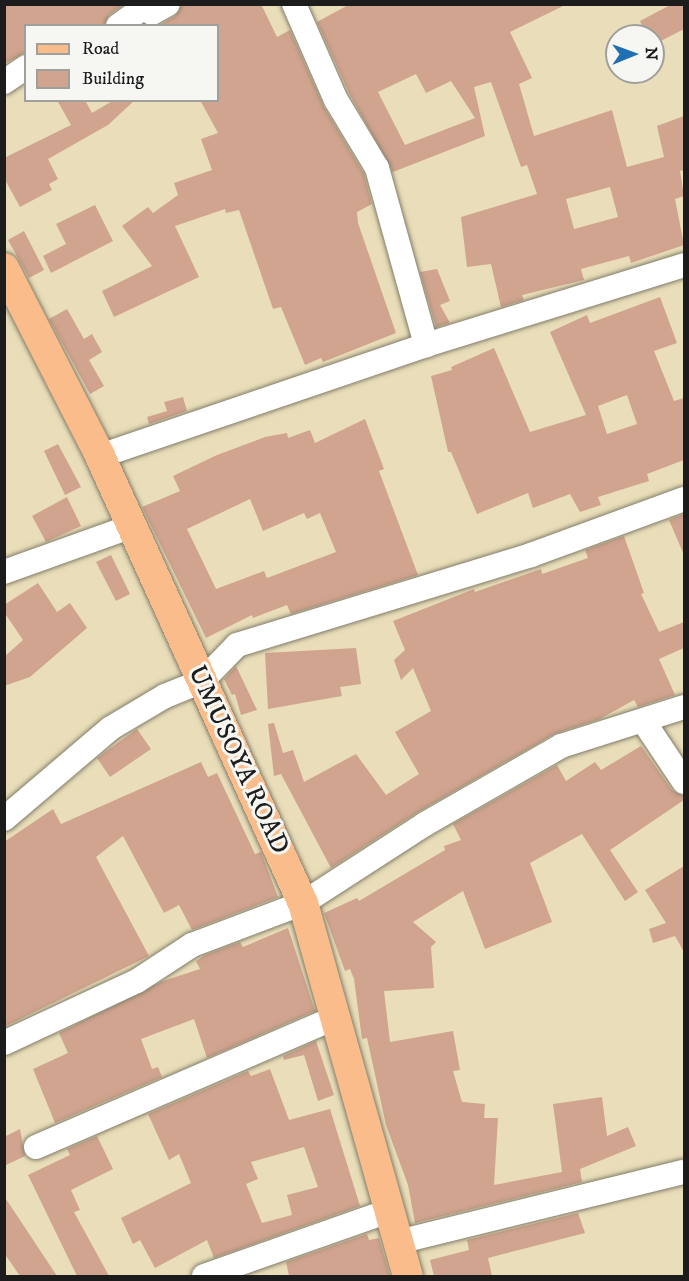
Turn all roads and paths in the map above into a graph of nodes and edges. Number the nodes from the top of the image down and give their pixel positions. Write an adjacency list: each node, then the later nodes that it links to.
1 (168, 4): 3 (street)
2 (294, 4): 8 (street)
3 (121, 24)
4 (24, 68): 5 (street)
5 (4, 82)
6 (684, 265): 8 (street)
7 (4, 268): 9 (main road, UMUSOYA ROAD)
8 (426, 345): 9 (street)
9 (100, 456): 11 (main road, UMUSOYA ROAD)
10 (684, 499): 13 (street)
11 (130, 527): 12 (street); 13 (main road, UMUSOYA ROAD)
12 (4, 572)
13 (202, 681): 17 (street); 18 (main road, UMUSOYA ROAD)
14 (684, 707): 15 (street)
15 (644, 722): 16 (street); 18 (street)
16 (684, 782)
17 (4, 819)
18 (303, 903): 19 (main road, UMUSOYA ROAD); 20 (street)
19 (334, 1018): 21 (street); 23 (main road, UMUSOYA ROAD)
20 (4, 1043)
21 (36, 1147)
22 (684, 1172): 24 (street)
23 (389, 1211): 24 (main road, UMUSOYA ROAD); 25 (street)
24 (398, 1242): 26 (main road, UMUSOYA ROAD)
25 (204, 1276)
26 (408, 1276)

